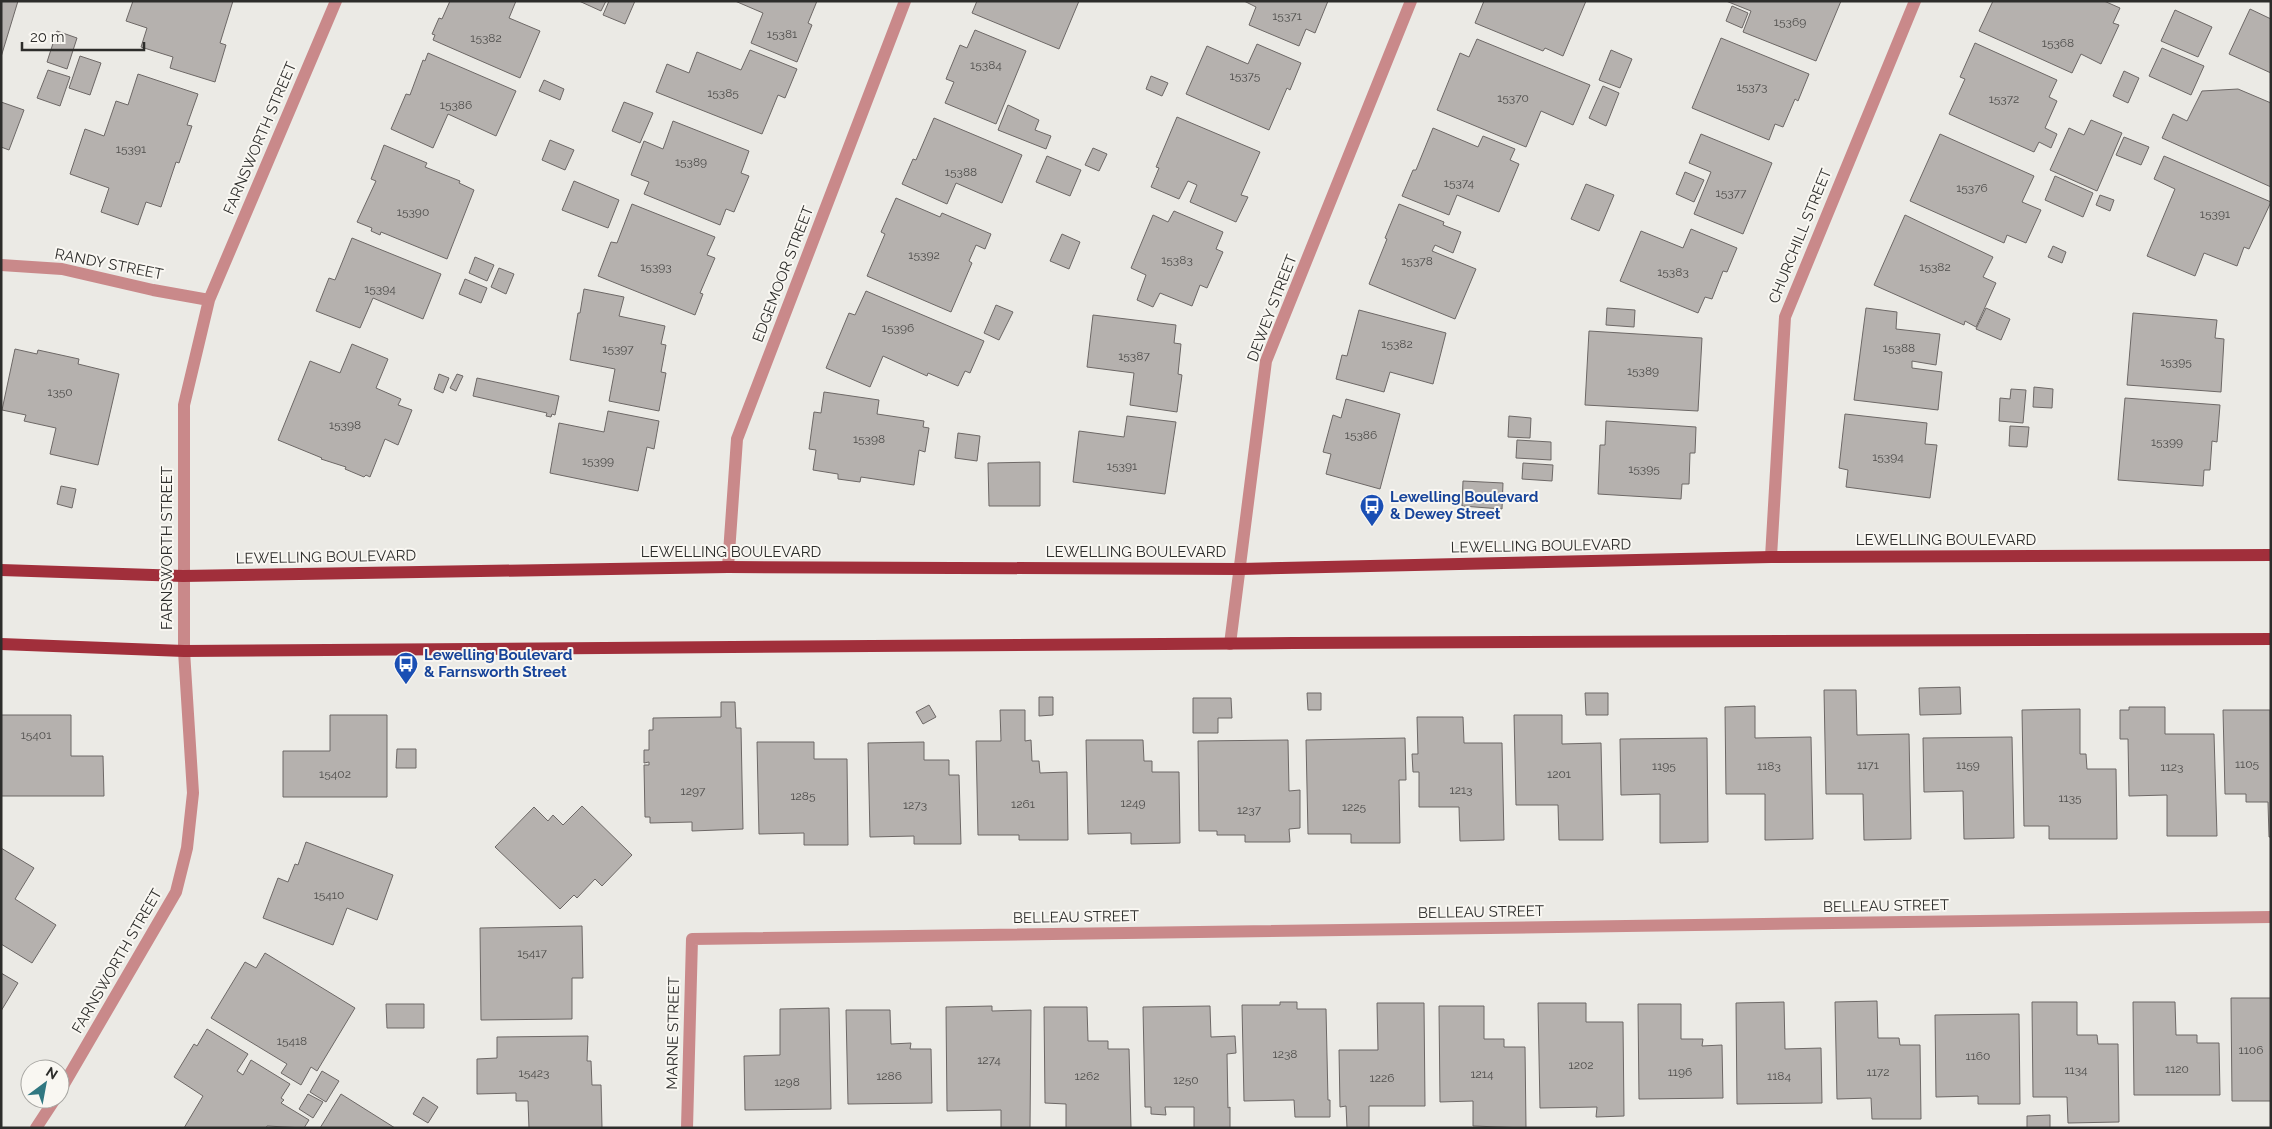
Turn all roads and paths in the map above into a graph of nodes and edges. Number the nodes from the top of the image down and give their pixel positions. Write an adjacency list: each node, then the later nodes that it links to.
1 (336, 1): 6 (street, FARNSWORTH STREET)
2 (905, 1): 9 (street, EDGEMOOR STREET)
3 (1411, 1): 10 (street, DEWEY STREET)
4 (1915, 1): 8 (street, CHURCHILL STREET)
5 (1, 265): 6 (street, RANDY STREET)
6 (209, 300): 12 (street, FARNSWORTH STREET)
7 (2271, 555): 8 (main road, LEWELLING BOULEVARD)
8 (1771, 557): 10 (main road, LEWELLING BOULEVARD)
9 (728, 568): 10 (main road, LEWELLING BOULEVARD); 12 (main road, LEWELLING BOULEVARD)
10 (1241, 568): 15 (street, DEWEY STREET)
11 (1, 570): 12 (main road, LEWELLING BOULEVARD)
12 (183, 576): 16 (street, FARNSWORTH STREET)
13 (2271, 639): 15 (main road)
14 (1, 644): 16 (main road)
15 (1230, 644): 16 (main road)
16 (184, 651): 19 (street, FARNSWORTH STREET)
17 (2271, 917): 18 (street, BELLEAU STREET)
18 (692, 939): 22 (street, MARNE STREET)
19 (70, 1074)
20 (48, 1109): 21 (street)
21 (36, 1128)
22 (688, 1128)

